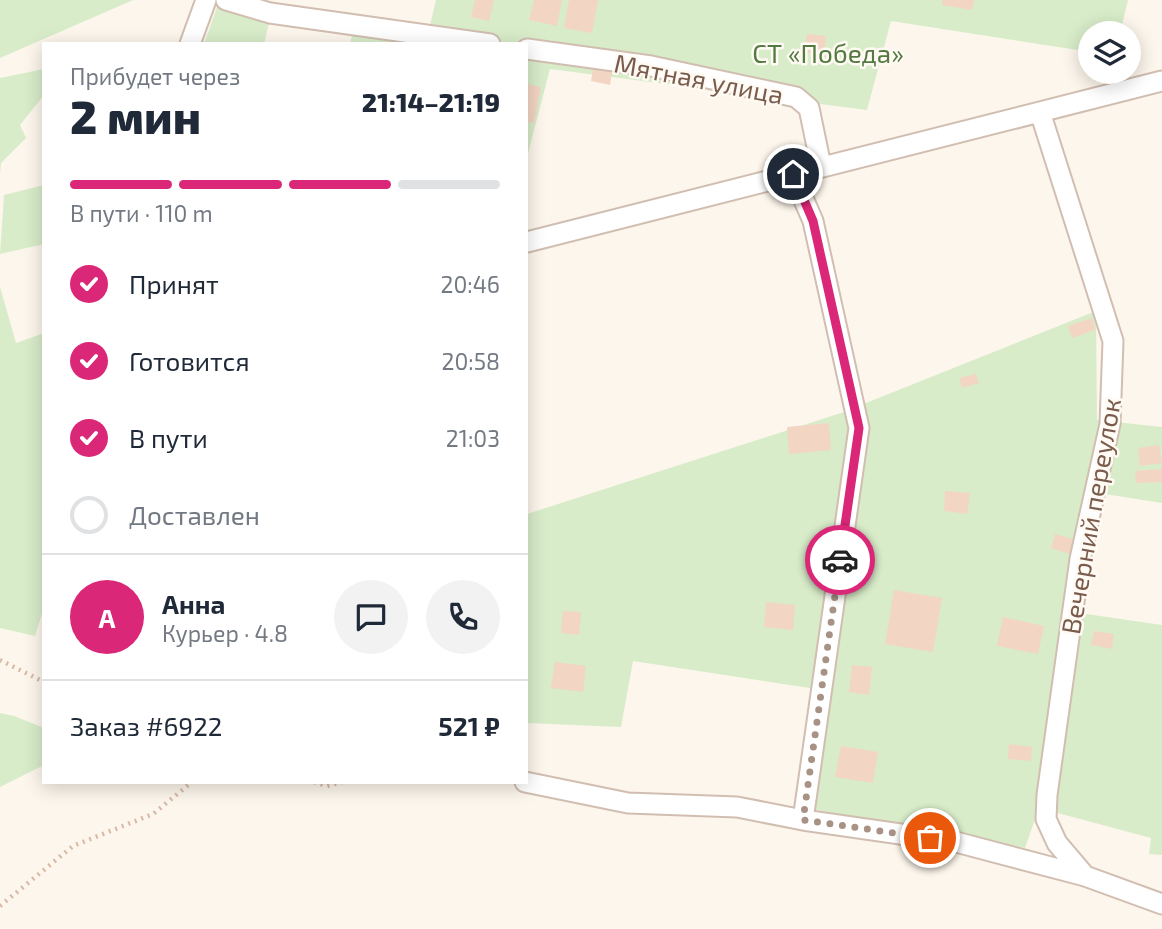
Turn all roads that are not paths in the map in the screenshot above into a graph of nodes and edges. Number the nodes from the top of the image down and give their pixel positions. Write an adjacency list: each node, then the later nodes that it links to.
1 (206, 0): 3 (street)
2 (226, 0): 4 (street)
3 (191, 42)
4 (476, 42)
5 (528, 49): 8 (street, Мятная улица)
6 (1162, 81): 7 (street)
7 (1040, 112): 8 (street); 13 (street, Вечерний переулок)
8 (821, 166): 9 (street)
9 (793, 174): 10 (street); 12 (street)
10 (528, 242)
11 (528, 783): 12 (street)
12 (803, 820): 13 (street)
13 (1086, 876): 14 (street)
14 (1162, 904)

